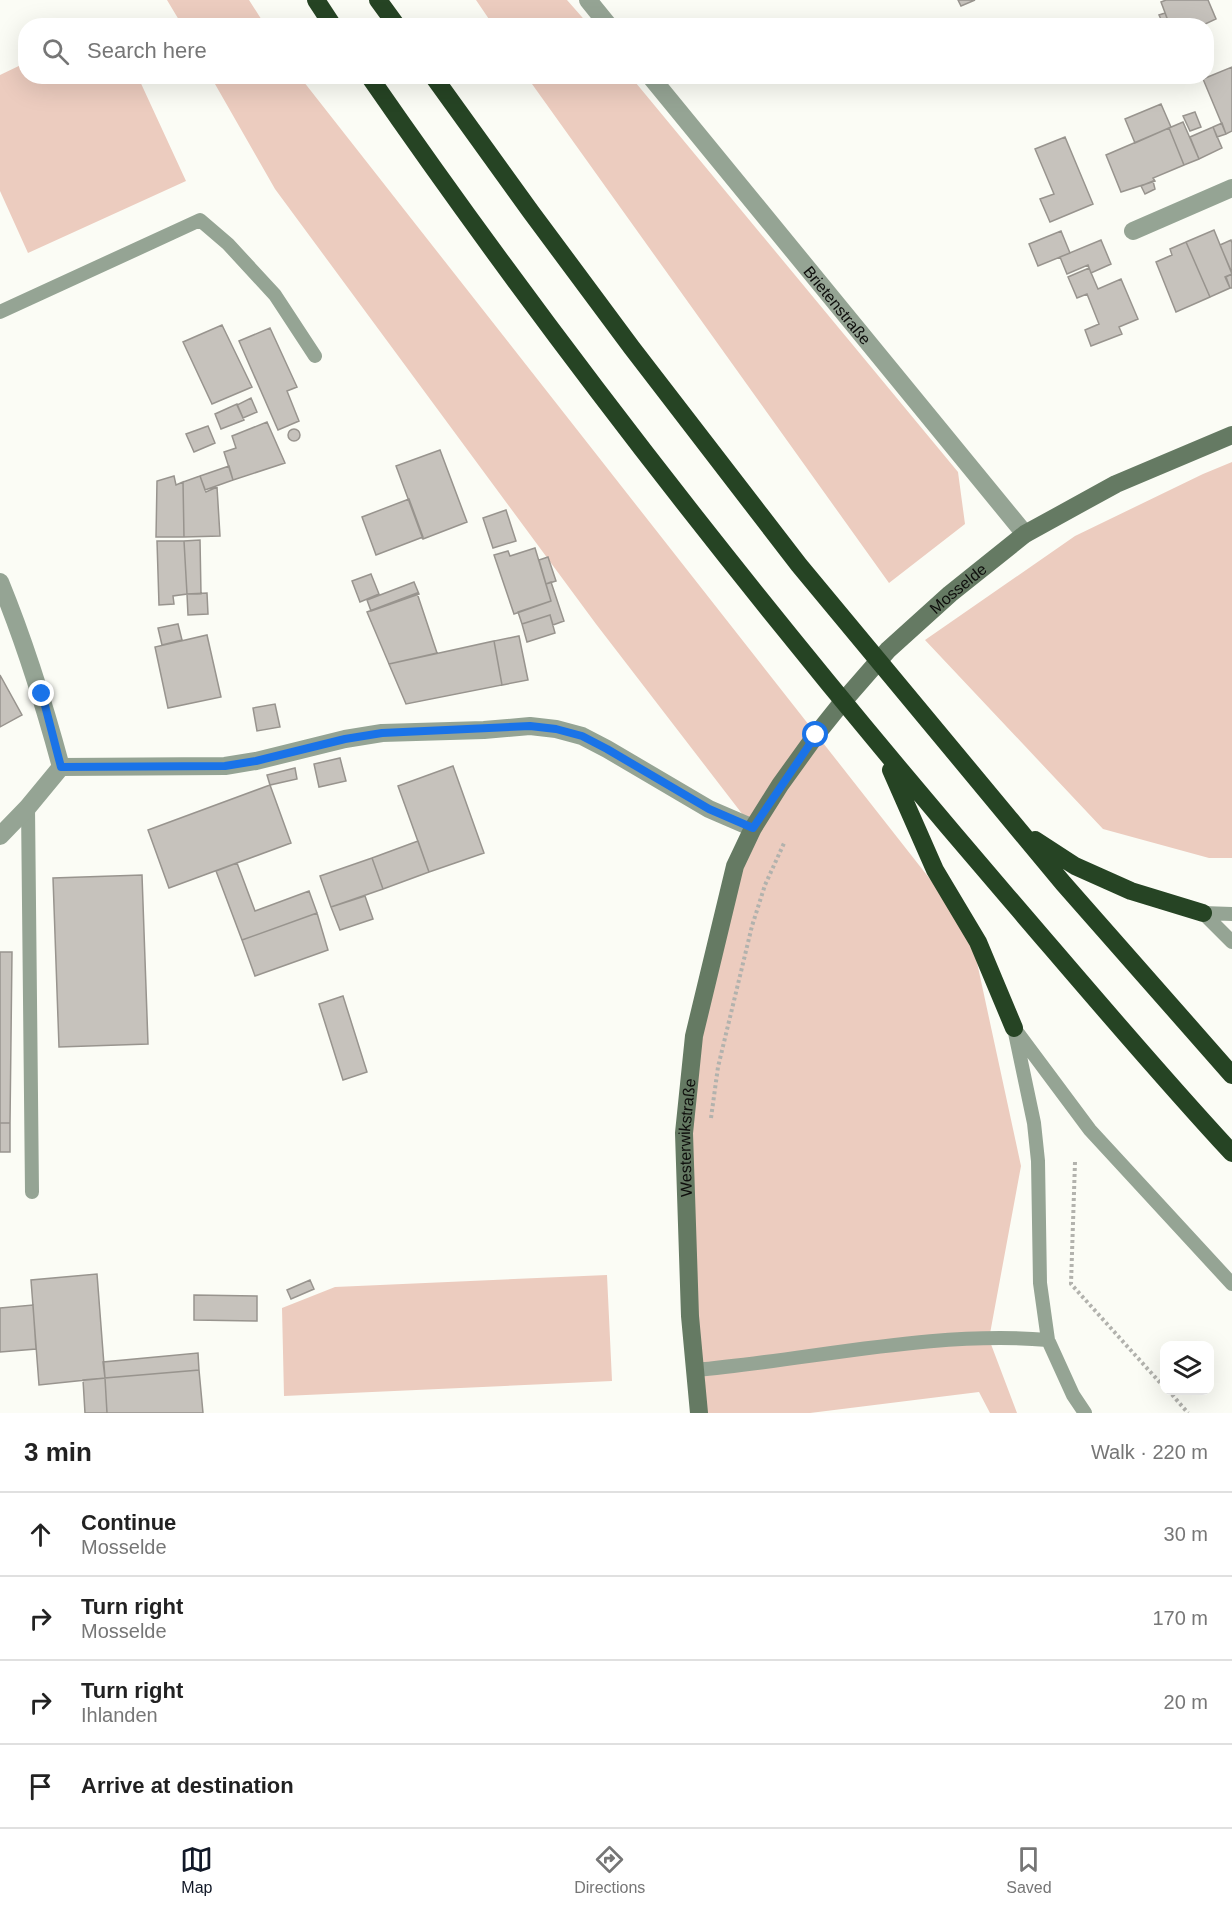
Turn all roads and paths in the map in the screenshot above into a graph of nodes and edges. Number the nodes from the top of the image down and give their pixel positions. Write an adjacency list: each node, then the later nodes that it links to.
1 (316, 0): 4 (highway)
2 (378, 0): 5 (highway)
3 (588, 0): 6 (street)
4 (328, 18)
5 (391, 18)
6 (603, 18)
7 (374, 84): 17 (highway)
8 (439, 84): 21 (highway)
9 (657, 84): 15 (street, Brietenstraße)
10 (1232, 188): 11 (street)
11 (1133, 231)
12 (0, 312): 13 (lane)
13 (315, 356)
14 (1232, 435): 15 (street, Mosselde)
15 (1025, 534): 20 (street, Mosselde)
16 (0, 582): 18 (street)
17 (883, 752): 28 (highway); 31 (highway)
18 (61, 767): 19 (street); 20 (street)
19 (28, 807): 22 (street); 33 (lane)
20 (753, 828): 24 (street, Mosselde)
21 (1017, 828): 25 (highway); 29 (highway)
22 (0, 836)
23 (784, 841): 30 (path)
24 (735, 866): 36 (street, Westerwikstraße)
25 (1203, 912): 26 (lane); 27 (lane)
26 (1232, 914)
27 (1232, 942)
28 (1014, 1028): 34 (lane); 35 (lane)
29 (1232, 1075)
30 (711, 1119)
31 (1232, 1153)
32 (1075, 1162): 37 (path)
33 (32, 1192)
34 (1232, 1284)
35 (1048, 1340): 36 (lane); 40 (lane)
36 (695, 1370): 39 (street, Westerwikstraße)
37 (1160, 1383)
38 (1172, 1395): 41 (path)
39 (699, 1413)
40 (1085, 1413)
41 (1188, 1413)

